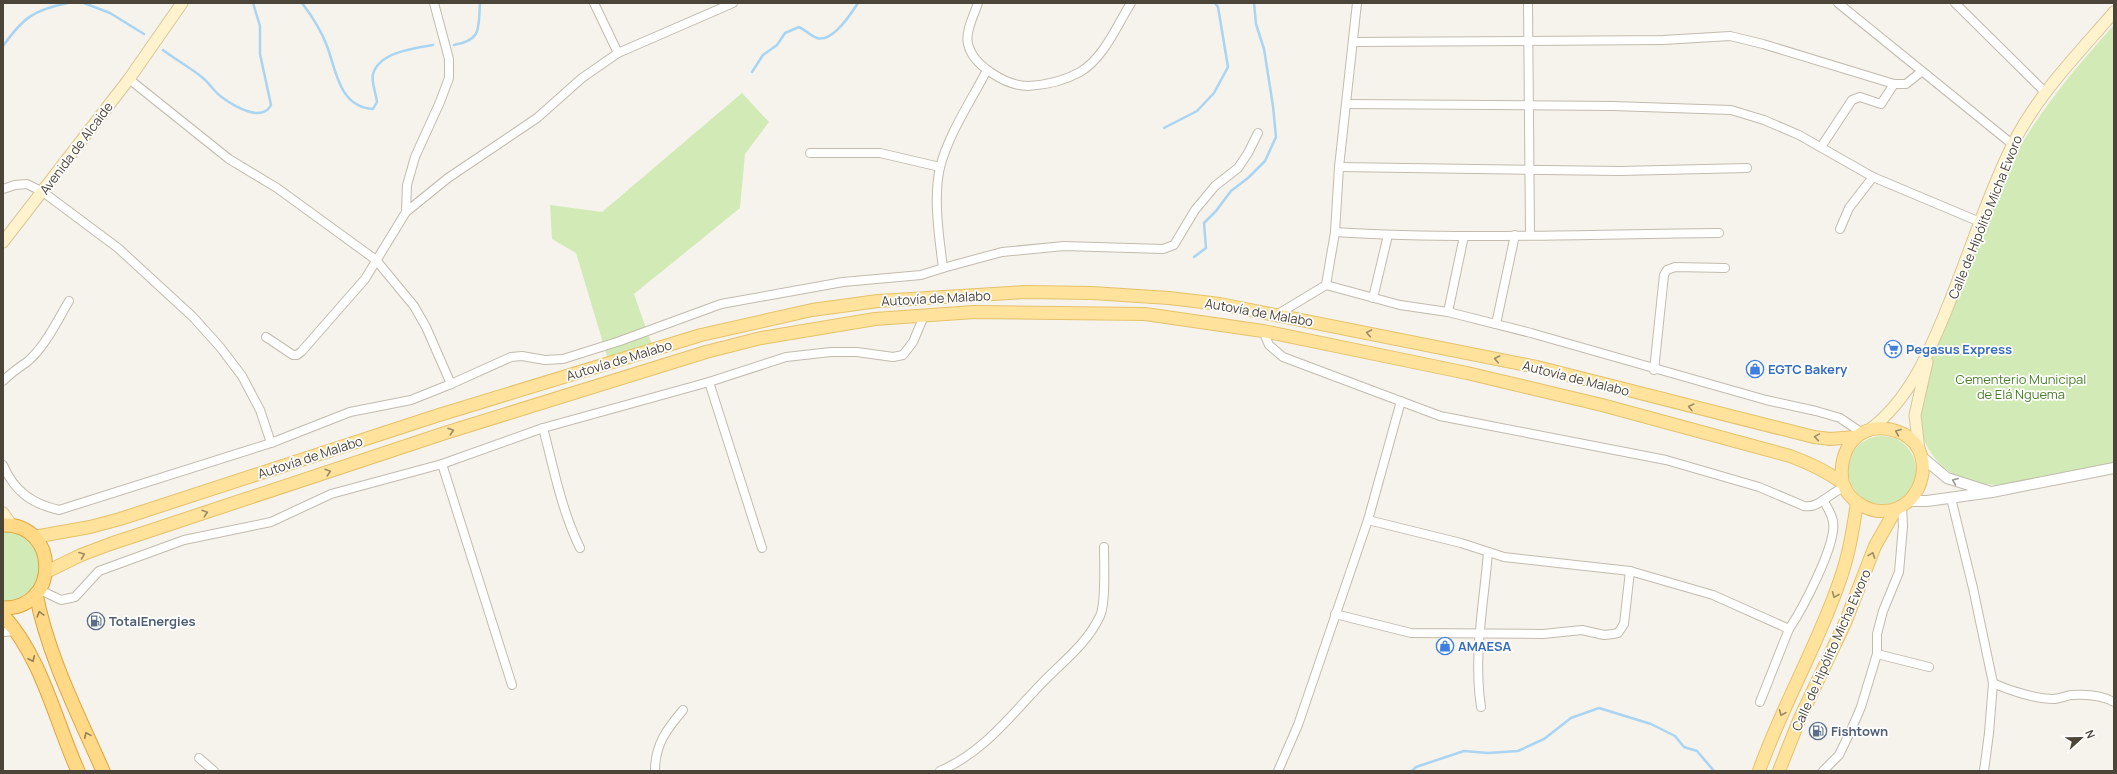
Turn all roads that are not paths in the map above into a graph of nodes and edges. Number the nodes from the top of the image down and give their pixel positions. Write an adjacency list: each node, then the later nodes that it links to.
1 (182, 3): 17 (main road, Avenida de Alcaide)
2 (434, 3): 33 (street)
3 (594, 3): 14 (street)
4 (732, 3): 14 (street)
5 (978, 3): 15 (street)
6 (1131, 3): 15 (street)
7 (1357, 3): 13 (street)
8 (1528, 3): 12 (street)
9 (1838, 3): 16 (street)
10 (1955, 3): 19 (street)
11 (2114, 12): 19 (main road, Calle de Hipólito Micha Eworo)
12 (1527, 41): 13 (street); 18 (street); 21 (street)
13 (1353, 42): 20 (street)
14 (618, 53): 33 (street)
15 (988, 70): 26 (street)
16 (1921, 72): 18 (street); 23 (street)
17 (129, 79): 32 (main road, Avenida de Alcaide); 43 (street)
18 (1894, 84): 24 (street)
19 (2046, 93): 23 (main road, Calle de Hipólito Micha Eworo)
20 (1346, 104): 21 (street); 27 (street)
21 (1528, 106): 24 (street); 29 (street)
22 (1258, 133): 44 (street)
23 (2012, 144): 34 (main road, Calle de Hipólito Micha Eworo)
24 (1822, 147): 30 (street)
25 (810, 153): 26 (street)
26 (940, 167): 44 (street)
27 (1339, 167): 29 (street); 36 (street)
28 (1747, 168): 29 (street)
29 (1530, 170): 40 (street)
30 (1873, 177): 34 (street); 35 (street)
31 (3, 189): 32 (street)
32 (43, 192): 42 (main road, Avenida de Alcaide); 63 (street)
33 (406, 212): 43 (street)
34 (1980, 222): 55 (main road, Calle de Hipólito Micha Eworo)
35 (1840, 229)
36 (1335, 232): 38 (street); 46 (street)
37 (1719, 233): 40 (street)
38 (1388, 235): 41 (street); 47 (street)
39 (1515, 235): 40 (street); 41 (street); 52 (street)
40 (1530, 235)
41 (1464, 236): 49 (street)
42 (3, 242)
43 (376, 260): 54 (street); 59 (street)
44 (943, 268): 59 (street)
45 (1725, 268): 56 (street)
46 (1326, 285): 47 (street); 50 (street)
47 (1373, 298): 49 (street)
48 (68, 301): 57 (street)
49 (1448, 312): 52 (street)
50 (1278, 314): 62 (main road, Autovía de Malabo, one-way to 50); 77 (main road, Autovía de Malabo)
51 (924, 316): 53 (main road, Autovía de Malabo); 58 (street); 83 (main road, Autovía de Malabo, one-way to 51)
52 (1496, 324): 56 (street)
53 (1264, 331): 60 (street); 68 (main road, Autovía de Malabo)
54 (266, 337)
55 (1928, 355): 62 (main road, Calle de Hipólito Micha Eworo); 64 (main road, Calle de Hipólito Micha Eworo)
56 (1654, 370): 62 (street)
57 (3, 381)
58 (709, 382): 61 (street); 80 (street)
59 (451, 384): 63 (street)
60 (1401, 401): 71 (street); 75 (street)
61 (543, 428): 65 (street); 79 (street)
62 (1862, 433): 64 (main road, one-way to 62); 68 (main road)
63 (271, 443): 66 (street)
64 (1920, 454): 69 (street, one-way to 64); 73 (main road)
65 (442, 464): 84 (street); 95 (street)
66 (3, 465)
67 (2114, 468): 69 (street)
68 (1844, 486): 71 (street); 72 (main road)
69 (1992, 492): 70 (street)
70 (1951, 498): 73 (street); 94 (street)
71 (1823, 500): 88 (street)
72 (1857, 503): 73 (main road); 107 (main road, Calle de Hipólito Micha Eworo, one-way to 107)
73 (1903, 506): 92 (street); 108 (main road, Calle de Hipólito Micha Eworo, one-way to 73)
74 (3, 513): 76 (main road)
75 (1368, 520): 81 (street); 86 (street)
76 (8, 526): 77 (highway)
77 (34, 537): 83 (highway)
78 (1104, 547): 105 (street)
79 (580, 548)
80 (762, 548)
81 (1488, 552): 82 (street); 91 (street)
82 (1630, 571): 88 (street); 91 (street)
83 (46, 572): 84 (highway)
84 (38, 592): 85 (highway); 102 (highway, one-way to 84)
85 (3, 608)
86 (1335, 614): 91 (street); 106 (street)
87 (3, 615): 89 (highway)
88 (1789, 629): 96 (street)
89 (16, 631): 90 (street); 101 (highway, one-way to 101)
90 (3, 632)
91 (1481, 633): 98 (street)
92 (1877, 654): 93 (street); 109 (street)
93 (1929, 667)
94 (1993, 683): 97 (street); 110 (street)
95 (512, 685)
96 (1760, 702)
97 (2114, 702)
98 (1481, 707)
99 (683, 710): 104 (street)
100 (199, 758): 103 (street)
101 (78, 771)
102 (103, 771)
103 (214, 771)
104 (655, 771)
105 (940, 771)
106 (1278, 771)
107 (1759, 771)
108 (1779, 771)
109 (1823, 771)
110 (1984, 771)

